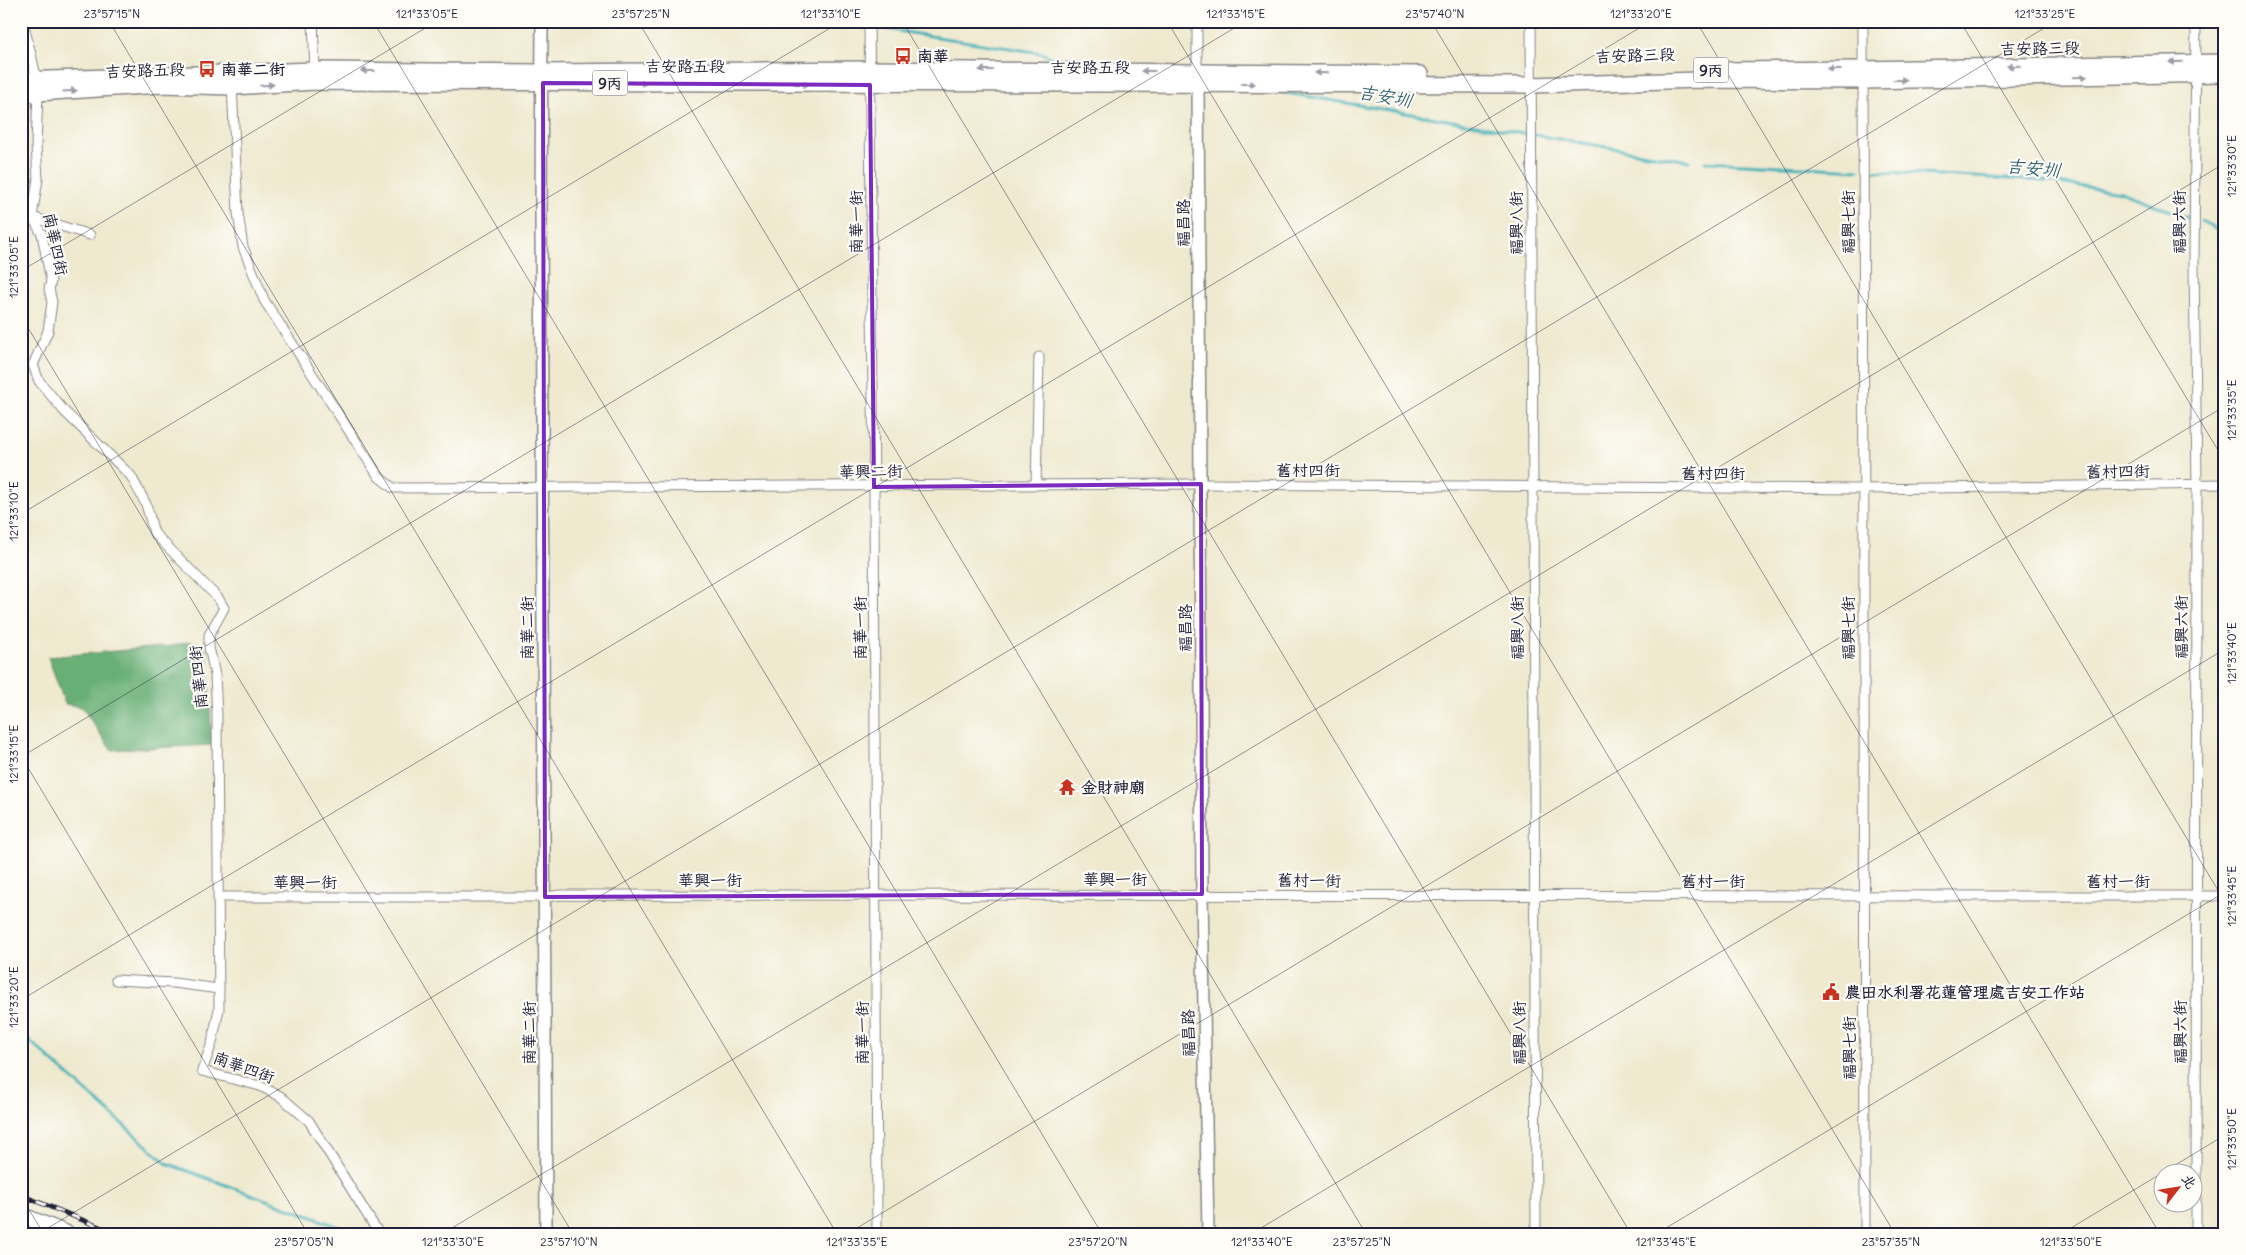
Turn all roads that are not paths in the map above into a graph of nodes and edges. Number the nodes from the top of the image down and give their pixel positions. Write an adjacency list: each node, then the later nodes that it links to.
1 (23, 21): 21 (street, 南華四街)
2 (313, 21): 14 (street)
3 (542, 21): 15 (street, 南華二街)
4 (869, 21): 11 (street, 南華一街)
5 (1197, 21): 16 (street, 福昌路)
6 (1531, 21): 19 (street, 福興八街)
7 (1863, 21): 13 (street, 福興七街)
8 (2196, 21): 10 (street, 福興六街)
9 (2225, 62): 10 (main road, 吉安路三段 / 9丙)
10 (2196, 68): 12 (main road, 吉安路三段 / 9丙); 13 (main road, 吉安路三段 / 9丙); 30 (street, 福興六街)
11 (869, 69): 15 (main road, 吉安路五段 / 9丙); 16 (main road, 吉安路五段 / 9丙, one-way to 11); 20 (street, 南華一街)
12 (2225, 74)
13 (1863, 75): 19 (main road, 吉安路三段 / 9丙); 34 (street, 福興七街)
14 (315, 76): 15 (main road, 吉安路五段 / 9丙); 18 (main road, 吉安路五段 / 9丙)
15 (543, 77): 20 (main road, 吉安路五段 / 9丙, one-way to 20); 33 (street, 南華二街)
16 (1198, 78): 19 (main road, 吉安路三段 / 9丙); 20 (main road, 吉安路五段 / 9丙); 28 (street, 福昌路)
17 (21, 80): 21 (main road, 吉安路五段 / 9丙)
18 (231, 80): 21 (main road, 吉安路五段 / 9丙); 33 (street, 華興二街)
19 (1531, 80): 32 (street, 福興八街)
20 (870, 84): 31 (street, 南華一街)
21 (38, 87): 22 (main road, 吉安路五段 / 9丙); 24 (street, 南華四街)
22 (21, 94)
23 (21, 216): 24 (street)
24 (32, 217): 25 (street); 42 (street, 南華四街)
25 (90, 234)
26 (1039, 357): 27 (street)
27 (1036, 484): 28 (street, 華興二街); 31 (street, 華興二街)
28 (1201, 484): 32 (street, 舊村四街); 36 (street, 福昌路)
29 (2225, 484): 30 (street, 舊村四街)
30 (2197, 485): 34 (street, 舊村四街); 39 (street, 福興六街)
31 (874, 487): 33 (street, 華興二街); 35 (street, 南華一街)
32 (1531, 487): 34 (street, 舊村四街); 37 (street, 福興八街)
33 (542, 489): 41 (street, 南華二街)
34 (1862, 489): 38 (street, 福興七街)
35 (876, 894): 36 (street, 華興一街); 41 (street, 華興一街); 49 (street, 南華一街)
36 (1202, 894): 37 (street, 舊村一街); 50 (street, 福昌路)
37 (1533, 896): 38 (street, 舊村一街); 51 (street, 福興八街)
38 (1864, 896): 39 (street, 舊村一街); 52 (street, 福興七街)
39 (2195, 896): 40 (street, 舊村一街); 53 (street, 福興六街)
40 (2225, 896)
41 (545, 897): 42 (street, 華興一街); 48 (street, 南華二街)
42 (218, 898): 44 (street, 南華四街)
43 (116, 980): 44 (street)
44 (219, 989): 47 (street, 南華四街)
45 (21, 1215): 46 (main road)
46 (68, 1234)
47 (376, 1234)
48 (546, 1234)
49 (877, 1234)
50 (1208, 1234)
51 (1536, 1234)
52 (1865, 1234)
53 (2196, 1234)

